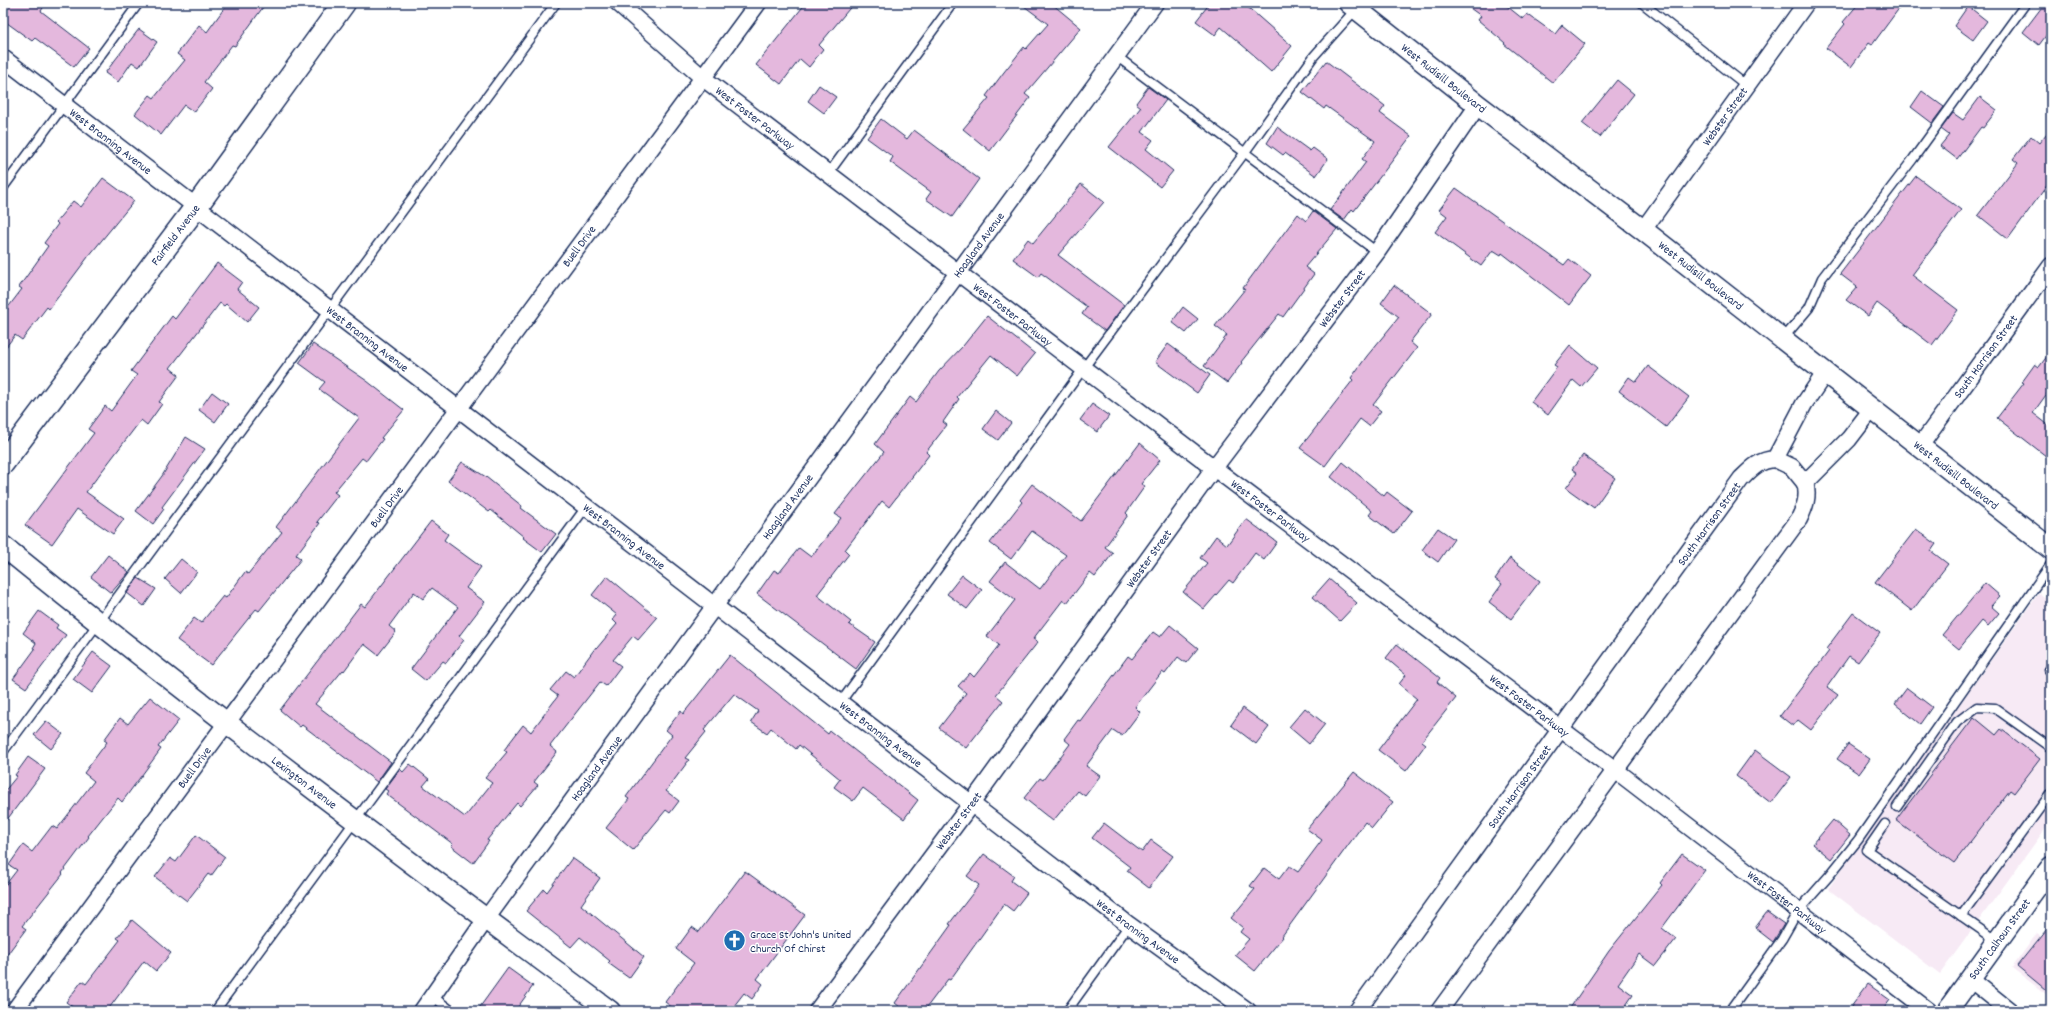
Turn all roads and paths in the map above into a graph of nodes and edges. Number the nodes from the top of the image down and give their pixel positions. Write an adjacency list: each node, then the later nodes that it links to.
1 (139, 3): 16 (lane)
2 (344, 3): 21 (main road, Fairfield Avenue)
3 (556, 3): 26 (lane)
4 (618, 3): 14 (street, West Foster Parkway)
5 (758, 3): 14 (street, Buell Drive)
6 (953, 3): 19 (lane)
7 (1155, 3): 12 (street, Hoagland Avenue)
8 (1642, 3): 15 (lane)
9 (1806, 3): 15 (street, Webster Street)
10 (2026, 3): 27 (lane)
11 (1353, 6): 17 (street, West Rudisill Boulevard); 18 (lane)
12 (1115, 55): 18 (lane); 25 (street, Hoagland Avenue)
13 (3, 58): 16 (street, West Branning Avenue)
14 (703, 78): 19 (street, West Foster Parkway); 30 (street, Buell Drive)
15 (1747, 86): 22 (street, Webster Street)
16 (64, 105): 20 (lane); 21 (street, West Branning Avenue)
17 (1478, 105): 22 (street, West Rudisill Boulevard); 23 (street, Webster Street)
18 (1244, 154): 23 (lane); 28 (lane)
19 (828, 174): 25 (street, West Foster Parkway)
20 (3, 188)
21 (196, 206): 26 (street, West Branning Avenue); 34 (main road, Fairfield Avenue)
22 (1643, 230): 27 (street, West Rudisill Boulevard)
23 (1377, 252): 35 (street, Webster Street)
24 (2051, 266): 32 (street, South Harrison Street)
25 (958, 273): 28 (street, West Foster Parkway); 41 (street, Hoagland Avenue)
26 (330, 311): 30 (street, West Branning Avenue); 42 (lane)
27 (1782, 340): 29 (street, West Rudisill Boulevard)
28 (1083, 369): 35 (street, West Foster Parkway); 45 (lane)
29 (1825, 373): 31 (street, West Rudisill Boulevard); 33 (street)
30 (459, 409): 37 (street, West Branning Avenue); 46 (street, Buell Drive)
31 (1872, 409): 32 (street, West Rudisill Boulevard); 36 (street)
32 (1920, 446): 39 (street, West Rudisill Boulevard)
33 (1775, 458): 36 (street); 47 (street, South Harrison Street)
34 (3, 463)
35 (1214, 468): 47 (street, West Foster Parkway); 52 (street, Webster Street)
36 (1805, 483): 50 (street)
37 (586, 507): 41 (street, West Branning Avenue); 54 (lane)
38 (3, 546): 42 (street, Lexington Avenue)
39 (2051, 549)
40 (2051, 564): 56 (lane)
41 (714, 606): 45 (street, West Branning Avenue); 61 (street, Hoagland Avenue)
42 (99, 624): 46 (street, Lexington Avenue); 49 (lane)
43 (2051, 668): 44 (lane)
44 (2051, 672)
45 (840, 703): 52 (street, West Branning Avenue)
46 (227, 724): 54 (street, Lexington Avenue); 66 (street, Buell Drive)
47 (1560, 729): 50 (street, West Foster Parkway); 74 (street, South Harrison Street)
48 (2051, 748): 53 (lane)
49 (3, 752)
50 (1614, 770): 59 (street, West Foster Parkway); 75 (street)
51 (2051, 793): 60 (lane)
52 (971, 804): 62 (street, West Branning Avenue); 71 (street, Webster Street)
53 (1897, 807)
54 (356, 821): 61 (street, Lexington Avenue); 67 (lane)
55 (1885, 824): 57 (lane)
56 (1858, 840): 57 (lane); 59 (lane)
57 (1867, 850): 60 (lane)
58 (2051, 867): 63 (street, South Calhoun Street)
59 (1798, 910): 76 (lane); 77 (street, West Foster Parkway)
60 (1961, 916): 63 (lane)
61 (486, 919): 65 (street, Hoagland Avenue); 70 (street, Lexington Avenue)
62 (1129, 926): 72 (lane); 73 (street, West Branning Avenue)
63 (1997, 941): 64 (street, South Calhoun Street)
64 (1970, 979): 78 (street, South Calhoun Street); 79 (street)
65 (432, 996): 68 (street, Hoagland Avenue); 69 (lane)
66 (14, 1011)
67 (215, 1011)
68 (422, 1011)
69 (452, 1011)
70 (610, 1011)
71 (817, 1011)
72 (1067, 1011)
73 (1248, 1011)
74 (1357, 1011)
75 (1439, 1011)
76 (1730, 1011)
77 (1929, 1011)
78 (1947, 1011)
79 (2010, 1011)

